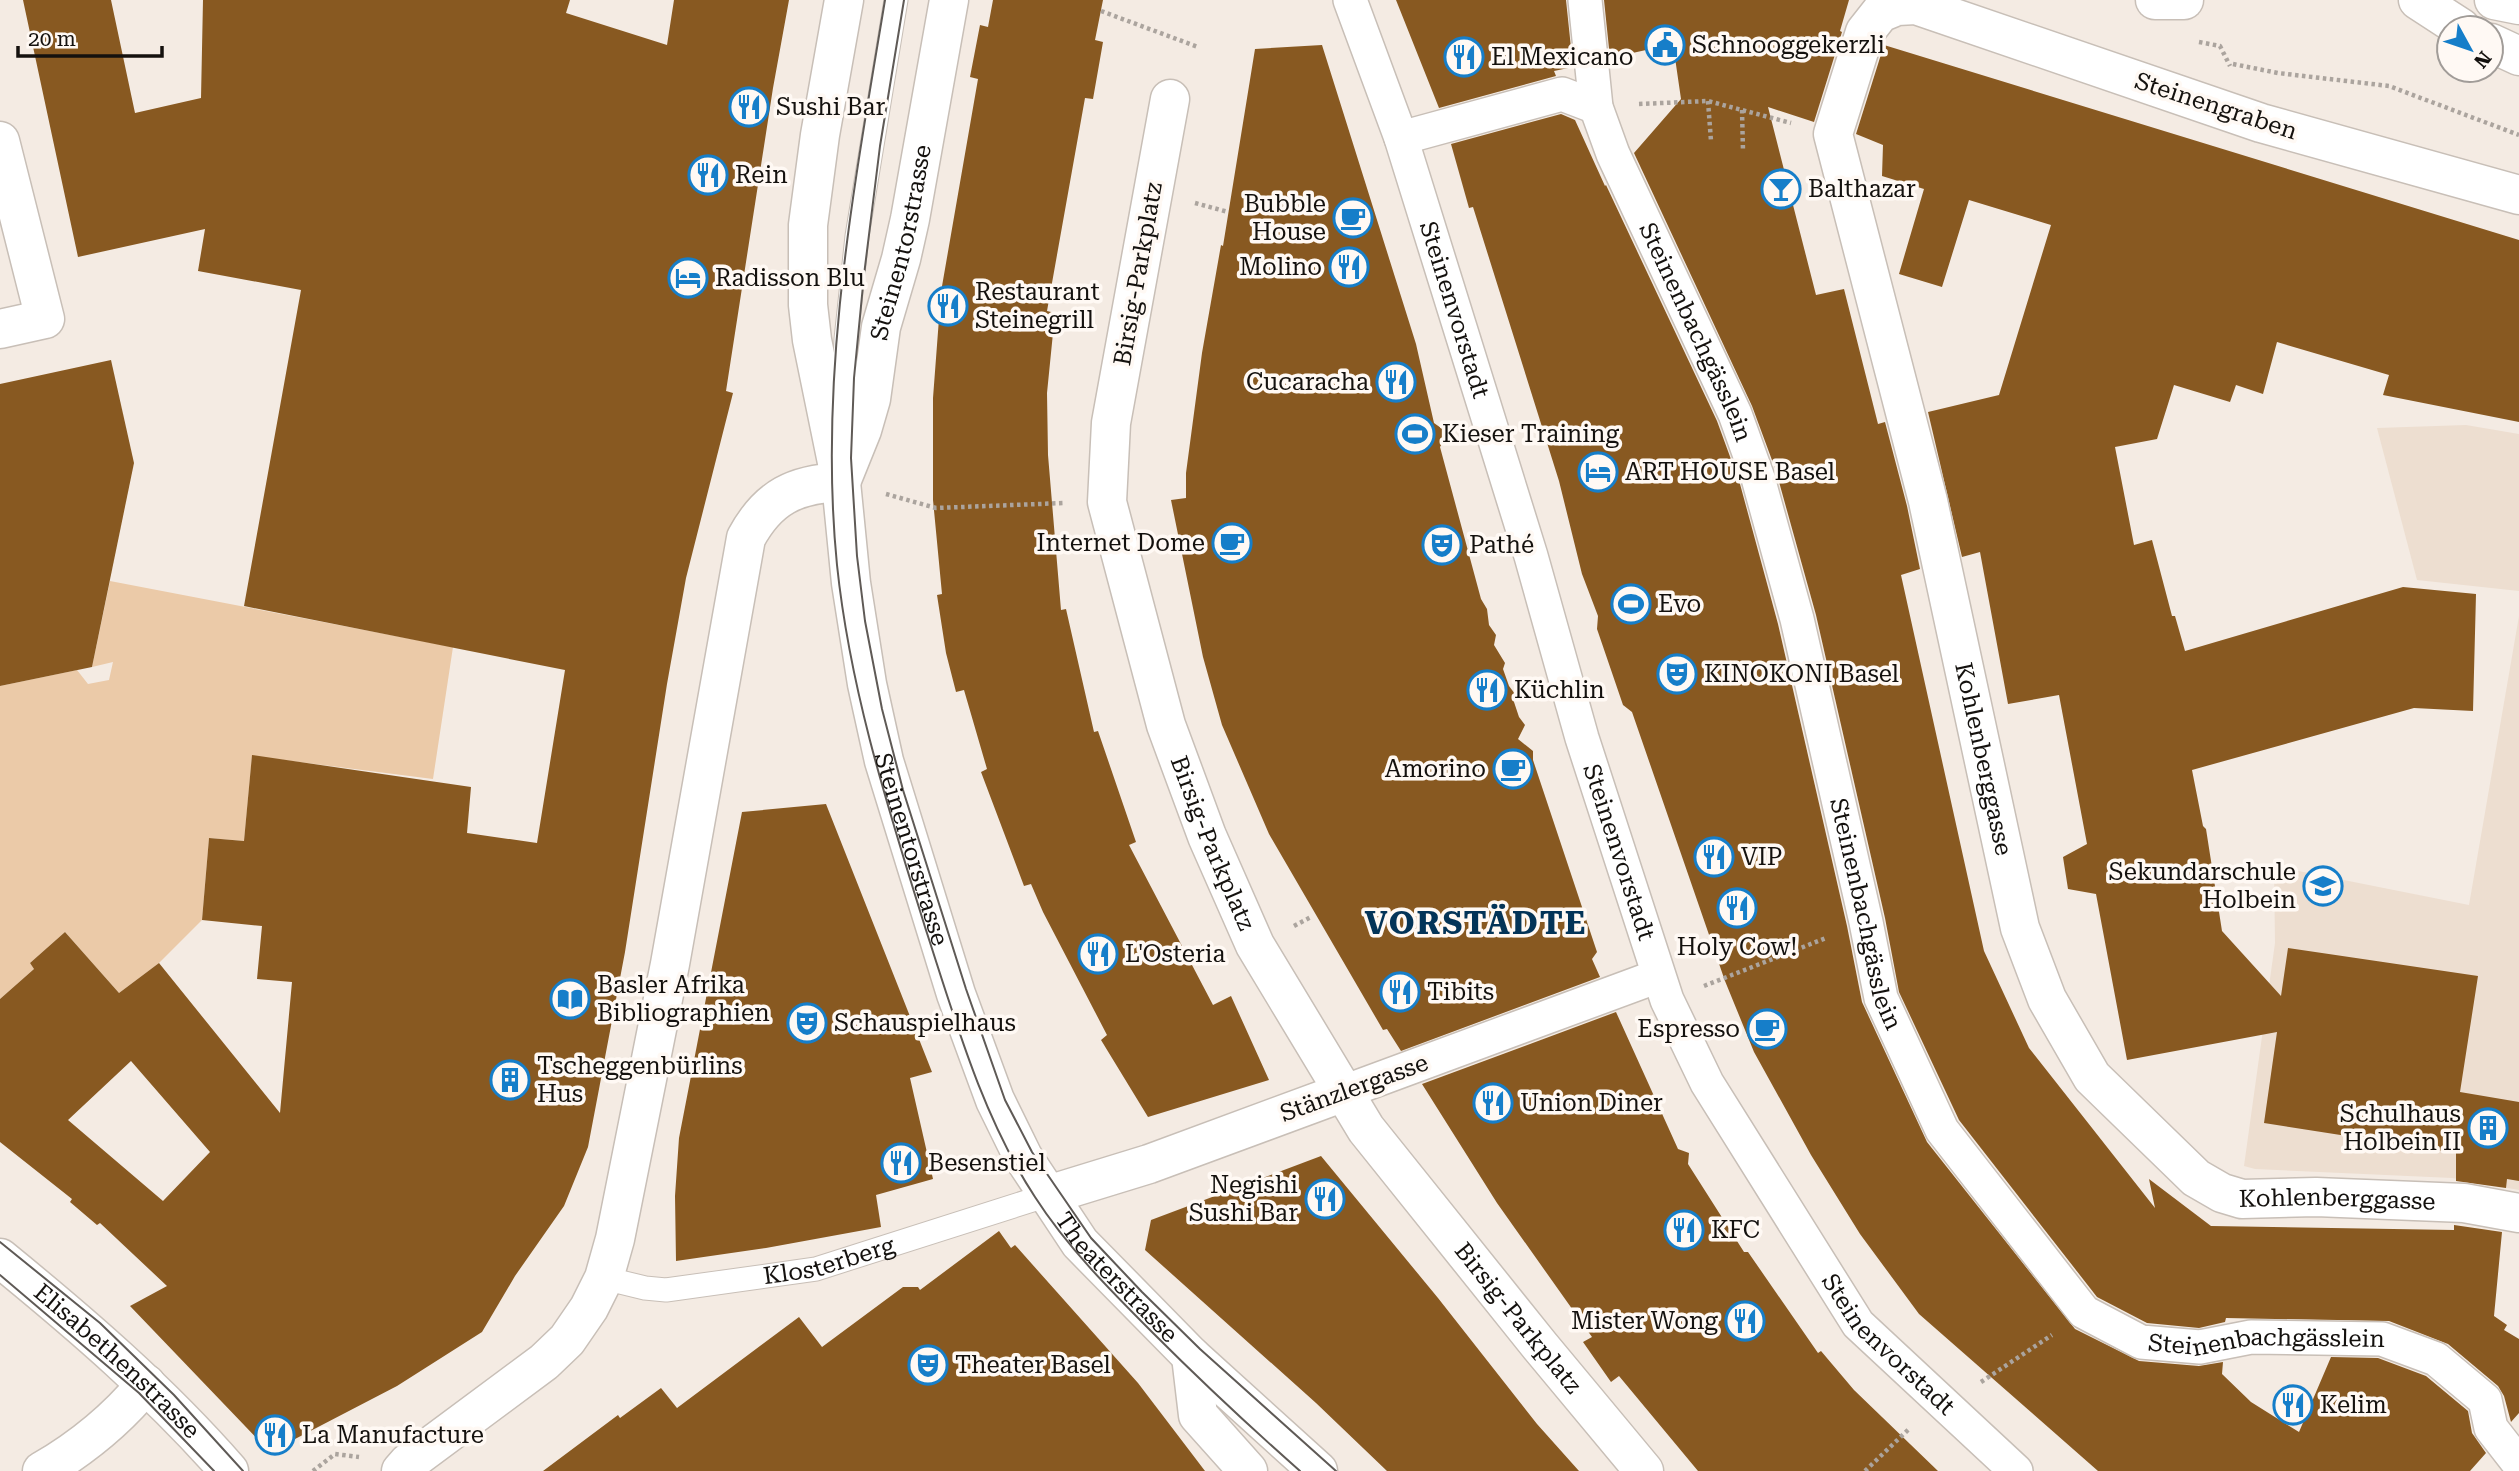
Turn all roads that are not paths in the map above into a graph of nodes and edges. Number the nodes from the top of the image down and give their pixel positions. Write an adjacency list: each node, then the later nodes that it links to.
1 (844, 0): 19 (street, Steinentorstrasse)
2 (896, 0): 19 (lane)
3 (949, 0): 19 (street, Steinentorstrasse)
4 (1350, 0): 15 (street, Steinenvorstadt)
5 (1585, 0): 14 (street, Steinenbachgässlein)
6 (2155, 0): 7 (street)
7 (2184, 0)
8 (2418, 0): 12 (street)
9 (2494, 0): 11 (street)
10 (1916, 5): 17 (street, Steinengraben); 23 (street, Kohlenberggasse)
11 (2519, 5)
12 (2440, 14)
13 (1170, 99): 21 (street, Birsig-Parkplatz)
14 (1596, 107): 15 (street); 28 (street, Steinenbachgässlein)
15 (1401, 138): 20 (street, Steinenvorstadt)
16 (0, 141): 18 (street)
17 (2519, 195)
18 (0, 329)
19 (841, 482): 22 (street, Steinentorstrasse); 25 (street)
20 (1663, 988): 21 (street, Stänzlergasse); 35 (street, Steinenvorstadt)
21 (1344, 1092): 22 (street, Stänzlergasse); 34 (street, Birsig-Parkplatz)
22 (1048, 1195): 25 (lane, Klosterberg); 26 (street, Theaterstrasse)
23 (2519, 1213)
24 (0, 1258): 27 (street, Elisabethenstrasse)
25 (604, 1278): 31 (street)
26 (1191, 1356): 32 (street, Theaterstrasse); 33 (street, Theaterstrasse)
27 (146, 1384): 29 (street); 30 (street, Elisabethenstrasse)
28 (2519, 1464)
29 (42, 1471)
30 (229, 1471)
31 (401, 1471)
32 (1248, 1471)
33 (1318, 1471)
34 (1644, 1471)
35 (2016, 1471)

